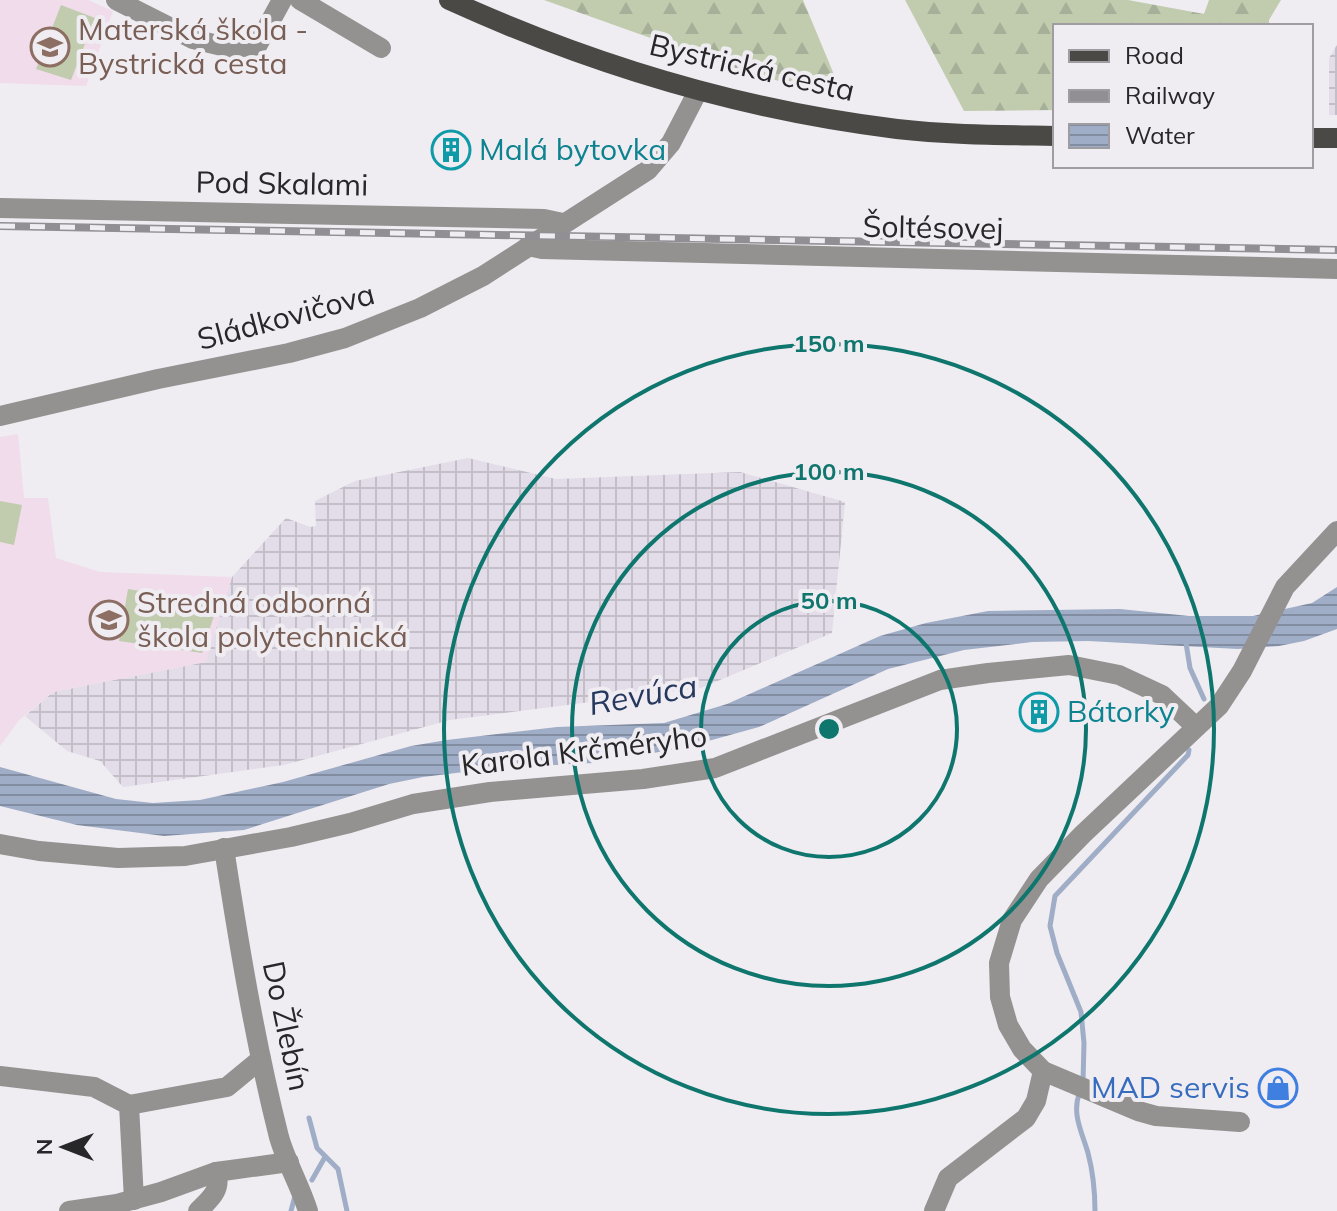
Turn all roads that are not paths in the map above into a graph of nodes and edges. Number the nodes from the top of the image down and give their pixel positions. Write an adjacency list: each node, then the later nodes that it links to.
1 (116, 0): 2 (street)
2 (282, 0)
3 (300, 0): 5 (street)
4 (449, 0): 6 (main road, Bystrická cesta)
5 (381, 48)
6 (698, 91): 7 (main road, Bystrická cesta); 11 (street, Sládkovičova)
7 (1053, 136)
8 (1313, 138): 9 (main road)
9 (1337, 138)
10 (0, 208): 11 (street, Pod Skalami)
11 (563, 223): 12 (street, Sládkovičova)
12 (528, 246): 13 (street, Šoltésovej); 14 (street, Sládkovičova)
13 (1337, 269)
14 (0, 416)
15 (1337, 531): 16 (street)
16 (1196, 727): 18 (street, Karola Krčméryho); 20 (street)
17 (0, 844): 18 (street, Karola Krčméryho)
18 (224, 848): 19 (street, Do Žlebín)
19 (261, 1059): 22 (street); 24 (street, Do Žlebín)
20 (1043, 1071): 23 (street); 30 (street)
21 (0, 1076): 22 (street)
22 (129, 1105): 26 (street)
23 (1240, 1122)
24 (289, 1162): 25 (street); 29 (street, Do Žlebín)
25 (216, 1172): 26 (street); 28 (street)
26 (134, 1200): 27 (street)
27 (69, 1211)
28 (198, 1211)
29 (308, 1211)
30 (934, 1211)

